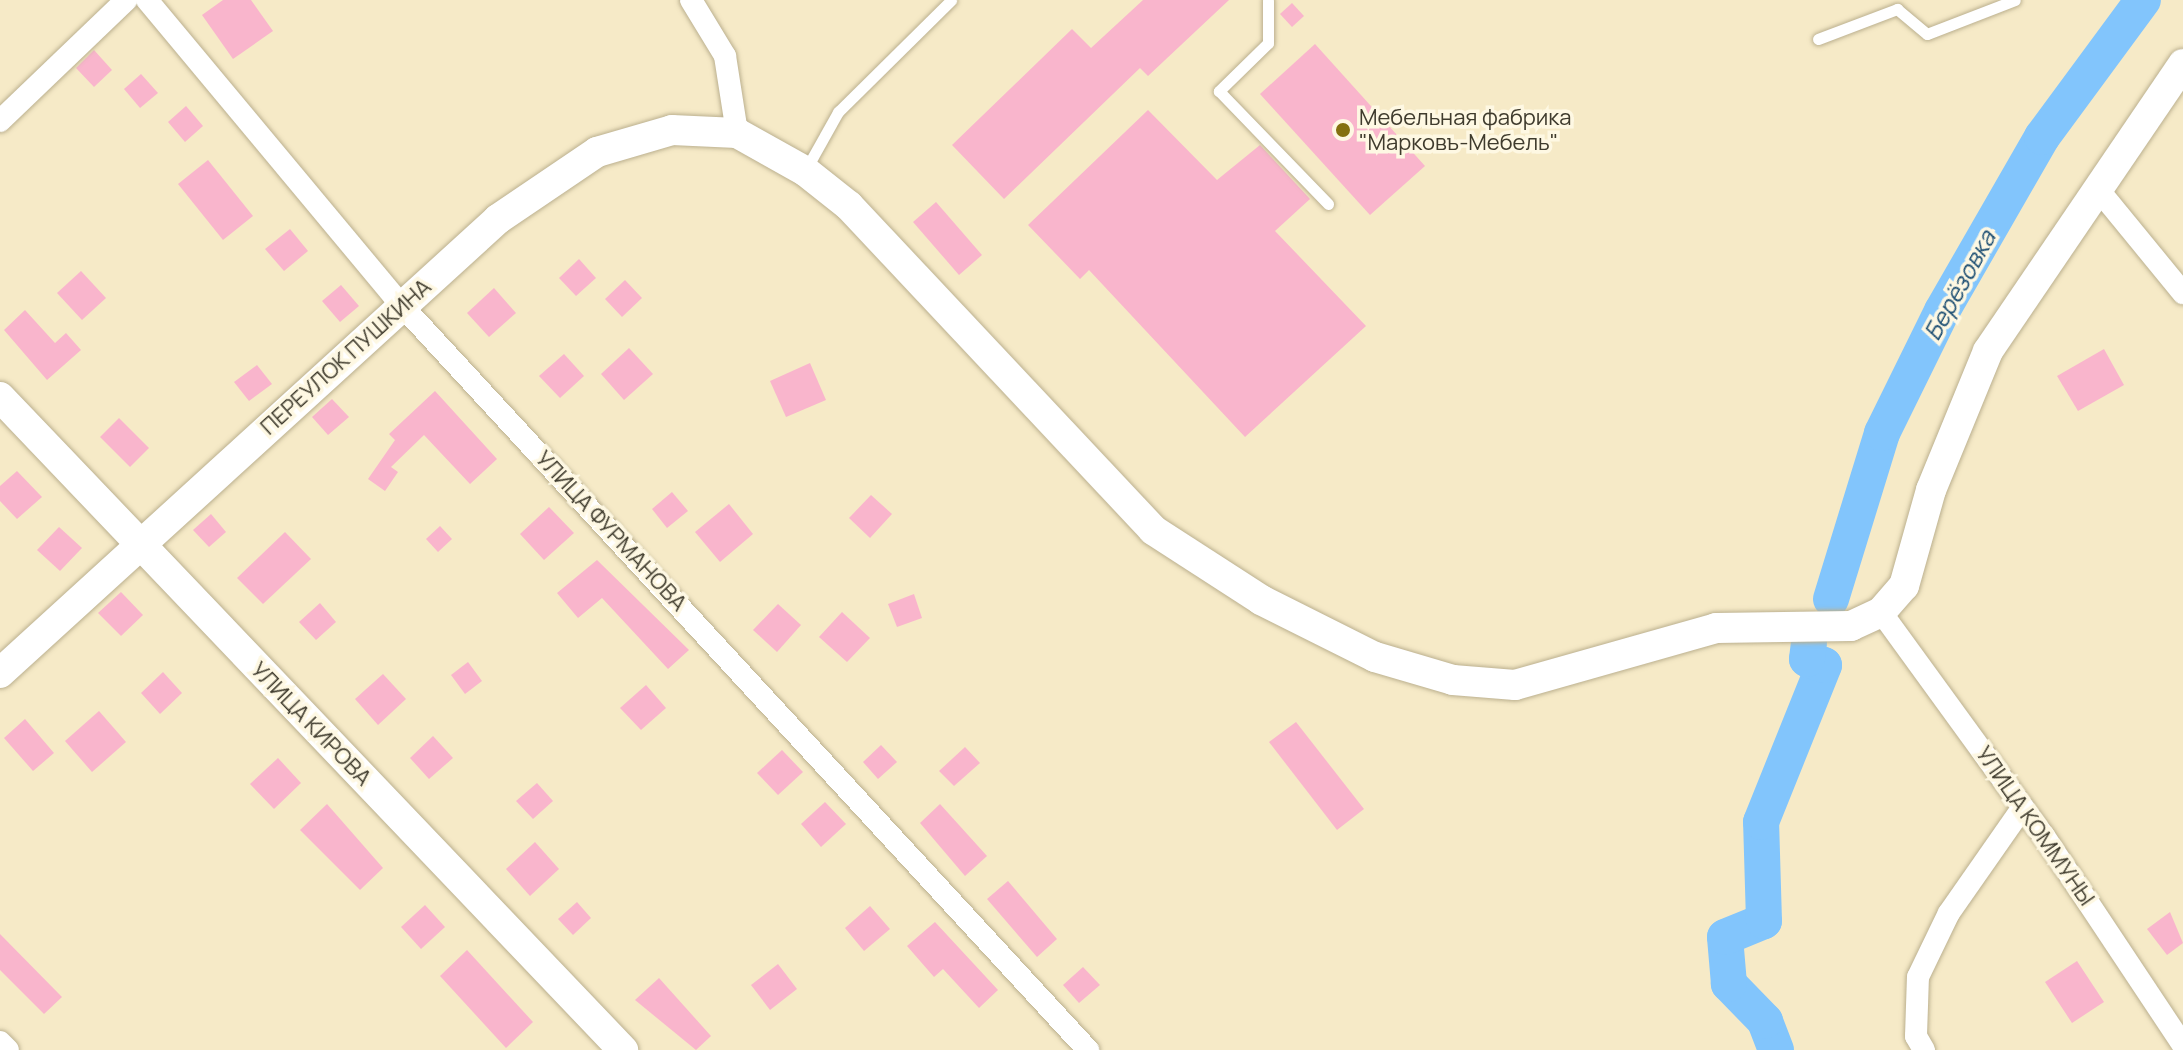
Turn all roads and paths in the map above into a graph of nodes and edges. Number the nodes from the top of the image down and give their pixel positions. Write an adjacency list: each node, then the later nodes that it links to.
1 (126, 0): 9 (street)
2 (147, 0): 15 (street, УЛИЦА ФУРМАНОВА)
3 (691, 0): 10 (street)
4 (951, 0): 11 (lane)
5 (1268, 0): 13 (lane)
6 (2015, 0): 7 (lane)
7 (1818, 39)
8 (2183, 64): 12 (street)
9 (0, 121)
10 (737, 133): 11 (street); 15 (street, ПЕРЕУЛОК ПУШКИНА)
11 (805, 171): 18 (street)
12 (2097, 188): 14 (street); 18 (street)
13 (1328, 204)
14 (2183, 293)
15 (404, 306): 17 (street, ПЕРЕУЛОК ПУШКИНА); 25 (street, УЛИЦА ФУРМАНОВА)
16 (0, 397): 17 (street, УЛИЦА КИРОВА)
17 (137, 542): 19 (street, ПЕРЕУЛОК ПУШКИНА); 24 (street, УЛИЦА КИРОВА)
18 (1881, 612): 20 (street, УЛИЦА КОММУНЫ)
19 (0, 673)
20 (2023, 807): 22 (street, УЛИЦА КОММУНЫ); 26 (street)
21 (0, 1042): 23 (street)
22 (2183, 1045)
23 (8, 1050)
24 (623, 1050)
25 (1088, 1050)
26 (1924, 1050)

